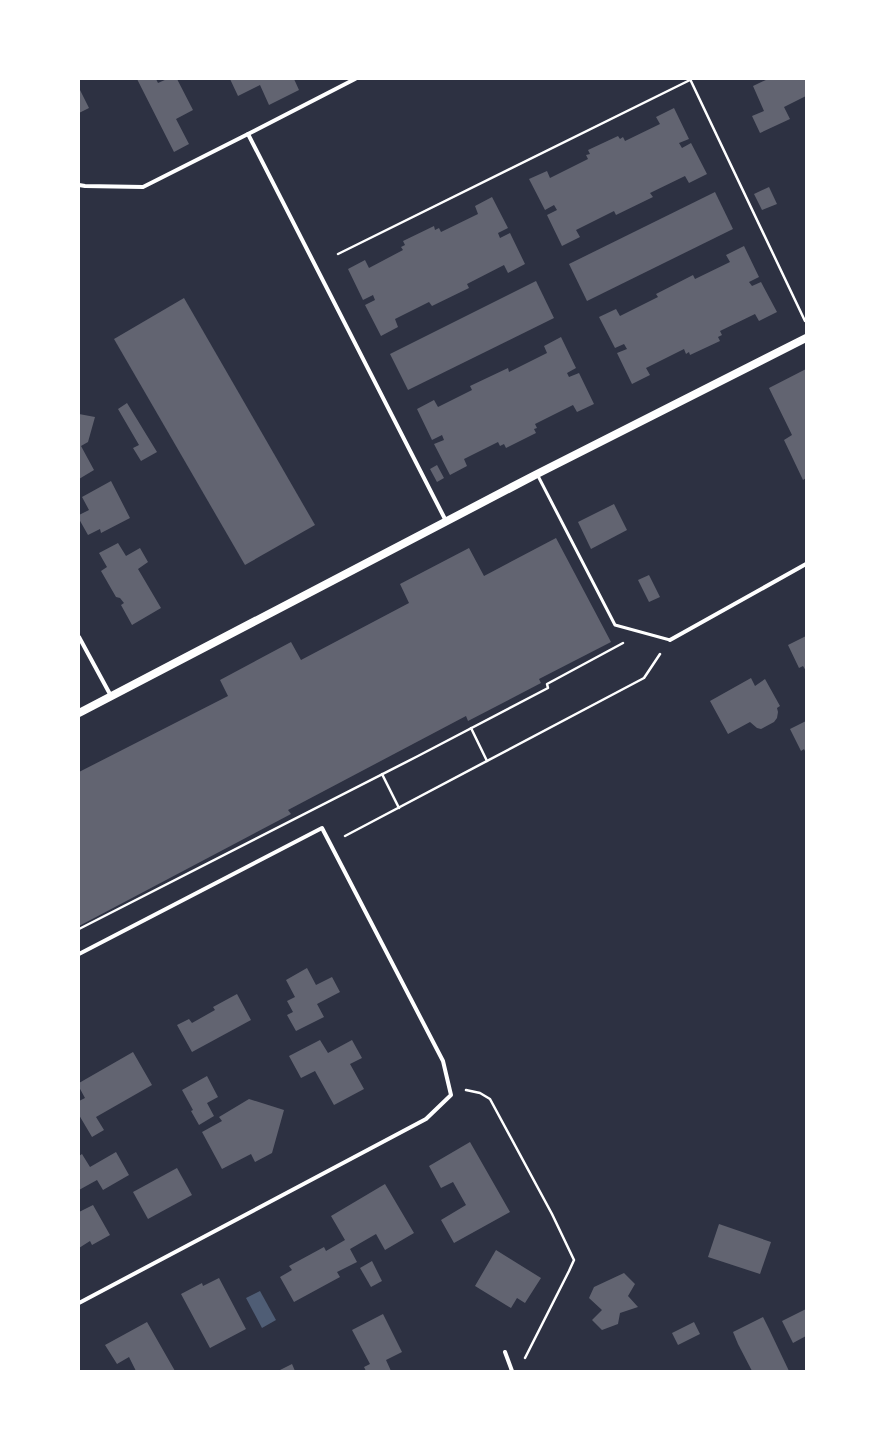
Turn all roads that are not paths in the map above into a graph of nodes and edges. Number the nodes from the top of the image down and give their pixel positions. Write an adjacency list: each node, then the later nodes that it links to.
1 (355, 79): 2 (street)
2 (248, 134): 3 (street); 6 (street)
3 (79, 185)
4 (806, 338): 5 (main road)
5 (537, 474): 6 (main road); 9 (lane)
6 (446, 521): 10 (main road)
7 (806, 564): 9 (street)
8 (79, 637): 10 (street)
9 (670, 640)
10 (111, 696): 11 (main road)
11 (79, 713)
12 (79, 954): 13 (street)
13 (79, 1303)
14 (505, 1352): 15 (street)
15 (512, 1371)

